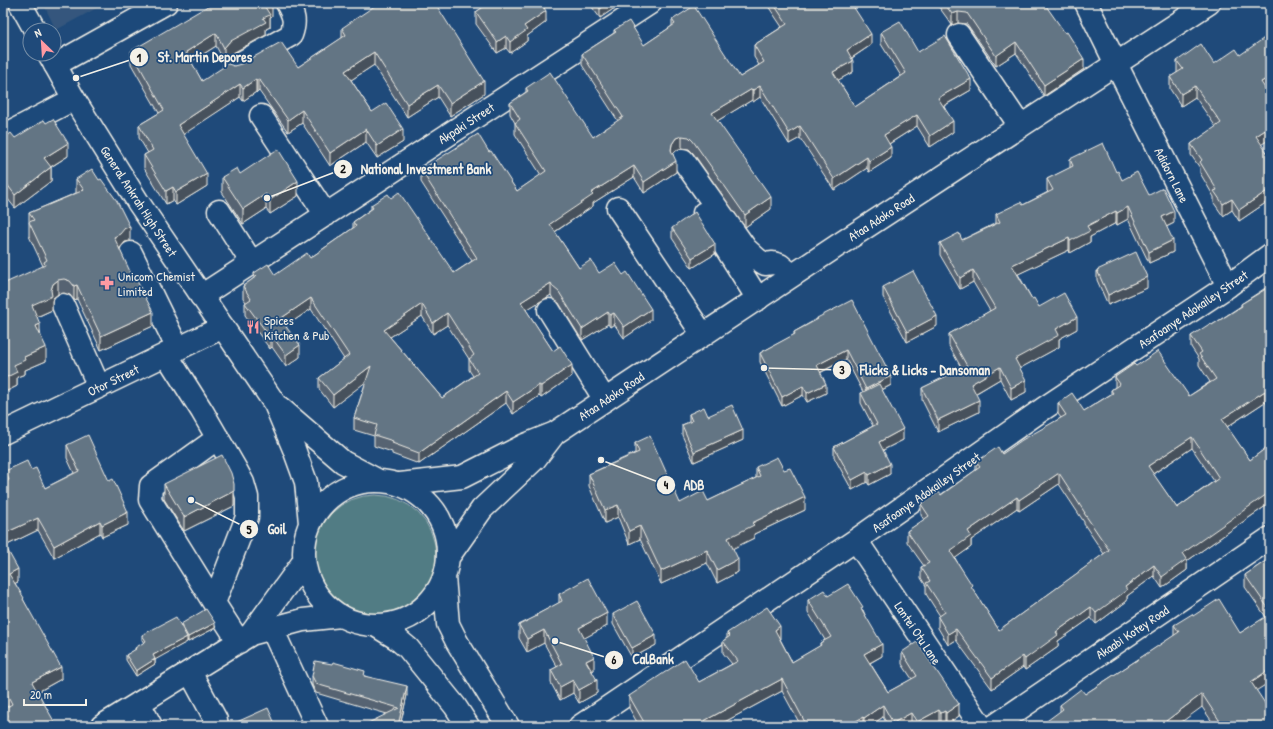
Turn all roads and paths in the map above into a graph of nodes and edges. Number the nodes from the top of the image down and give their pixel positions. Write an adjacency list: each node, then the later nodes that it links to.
1 (20, 3): 7 (street)
2 (166, 3): 9 (street)
3 (287, 3): 12 (street)
4 (650, 3): 21 (street, Akpaki Street)
5 (1086, 3): 11 (street, Adidorn Lane)
6 (1209, 3): 11 (street, Ataa Adoko Road)
7 (31, 22)
8 (959, 35): 15 (street)
9 (62, 55)
10 (53, 62): 13 (street, General Ankrah High Street)
11 (1116, 64): 15 (street, Ataa Adoko Road); 26 (street, Adidorn Lane)
12 (236, 66)
13 (74, 99): 16 (street); 27 (street, General Ankrah High Street)
14 (261, 116): 21 (street)
15 (1020, 126): 25 (street, Ataa Adoko Road)
16 (3, 136)
17 (683, 160): 25 (street)
18 (686, 186): 28 (street)
19 (618, 208): 32 (street)
20 (219, 211): 24 (street)
21 (326, 215): 24 (street, Akpaki Street)
22 (130, 253): 33 (street)
23 (1270, 255): 26 (street, Asafoanye Adokailey Street)
24 (252, 263): 27 (street, Akpaki Street)
25 (792, 276): 28 (street, Ataa Adoko Road)
26 (1228, 286): 44 (street, Asafoanye Adokailey Street)
27 (201, 296): 31 (street, General Ankrah High Street)
28 (758, 299): 32 (street, Ataa Adoko Road)
29 (63, 305): 34 (street)
30 (549, 310): 35 (street)
31 (223, 327): 33 (street, Otor Street); 36 (street, General Ankrah High Street)
32 (703, 335): 35 (street, Ataa Adoko Road)
33 (172, 352): 34 (street, Otor Street); 39 (street)
34 (99, 387): 37 (street, Otor Street)
35 (605, 400): 38 (street, Ataa Adoko Road)
36 (275, 404): 40 (street, General Ankrah High Street); 42 (street, General Ankrah High Street)
37 (3, 433)
38 (555, 434): 41 (street, Ataa Adoko Road); 45 (street, Ataa Adoko Road)
39 (218, 438): 48 (street); 48 (street)
40 (377, 480): 41 (street); 42 (street)
41 (400, 484): 45 (street)
42 (310, 523): 46 (street)
43 (1270, 538): 63 (street, Akaabi Kotey Road)
44 (856, 540): 61 (street, Asafoanye Adokailey Street); 62 (street, Lantei Otu Lane)
45 (448, 556): 47 (street)
46 (304, 561): 49 (street); 52 (street)
47 (444, 577): 50 (street); 60 (street)
48 (214, 603): 52 (street)
49 (341, 616): 50 (street); 51 (street)
50 (375, 626): 59 (street)
51 (272, 629): 52 (street); 58 (street)
52 (245, 638): 53 (street)
53 (190, 672): 54 (street); 57 (street)
54 (139, 703): 55 (street); 56 (street)
55 (102, 726)
56 (151, 726)
57 (217, 726)
58 (317, 726)
59 (468, 726)
60 (508, 726)
61 (580, 726)
62 (981, 726)
63 (994, 726)

